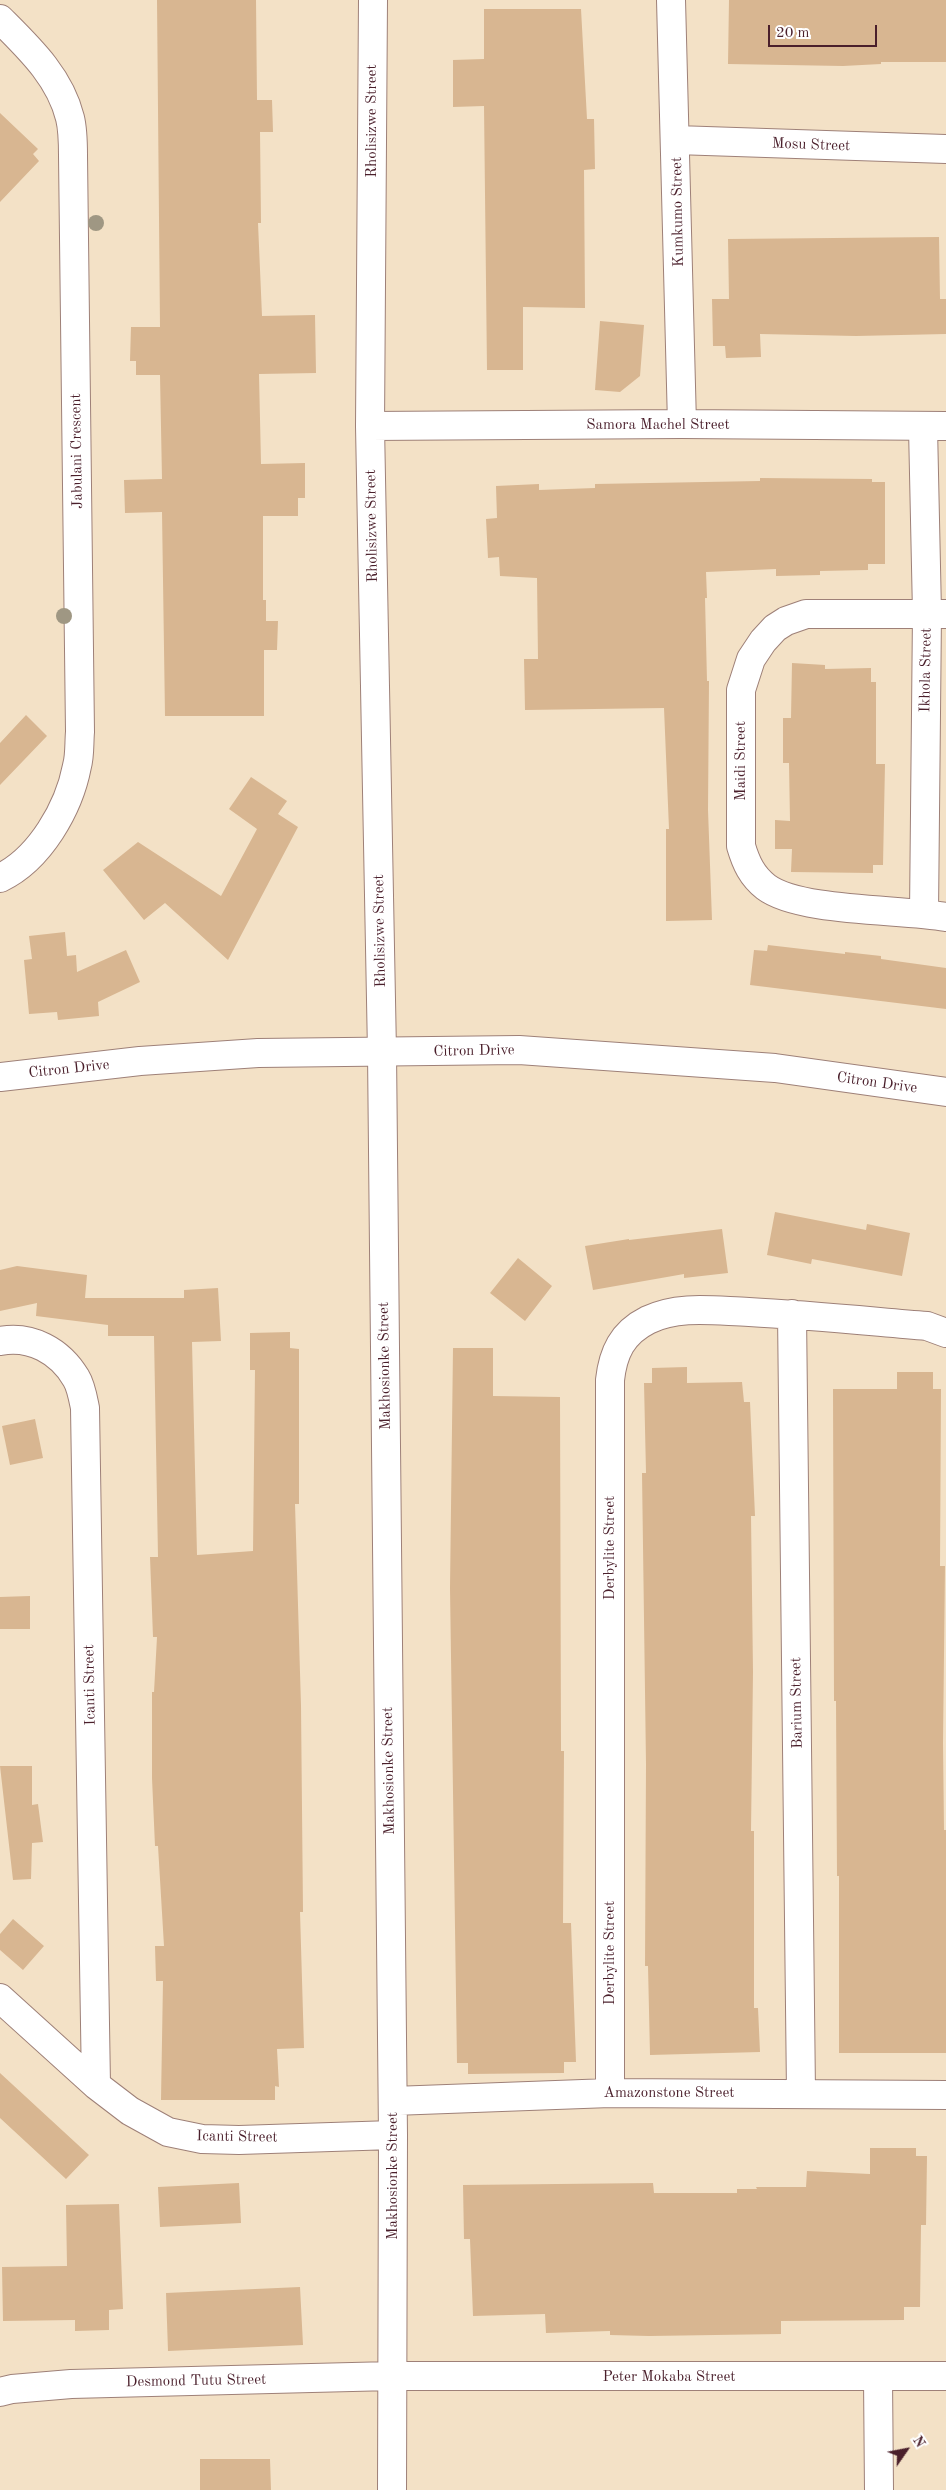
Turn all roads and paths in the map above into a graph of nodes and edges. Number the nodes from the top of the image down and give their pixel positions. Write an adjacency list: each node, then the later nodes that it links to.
1 (372, 0): 7 (street, Rholisizwe Street)
2 (671, 0): 4 (street, Kumkumo Street)
3 (0, 19): 10 (street, Jabulani Crescent)
4 (676, 140): 5 (street, Mosu Street); 6 (street, Kumkumo Street)
5 (946, 149)
6 (682, 424): 7 (street, Samora Machel Street); 8 (street, Samora Machel Street)
7 (370, 426): 12 (street, Rholisizwe Street)
8 (935, 426): 9 (street, Ikhola Street)
9 (936, 614): 11 (street, Ikhola Street); 11 (street, Maidi Street)
10 (0, 878)
11 (935, 915)
12 (382, 1052): 13 (street, Citron Drive); 14 (street, Citron Drive); 23 (street, Makhosionke Street)
13 (0, 1076)
14 (946, 1092)
15 (792, 1314): 16 (street, Derbylite Street); 20 (street, Derbylite Street); 21 (street, Barium Street)
16 (946, 1333)
17 (0, 1341): 19 (street, Icanti Street)
18 (0, 1998): 19 (street, Icanti Street)
19 (96, 2084): 24 (street, Icanti Street)
20 (610, 2093): 21 (street, Amazonstone Street); 23 (street, Amazonstone Street)
21 (801, 2093): 22 (street, Amazonstone Street)
22 (946, 2095)
23 (393, 2101): 24 (street, Makhosionke Street)
24 (393, 2135): 25 (street, Makhosionke Street)
25 (392, 2376): 27 (street, Peter Mokaba Street); 28 (street, Desmond Tutu Street); 29 (street, Makhosionke Street)
26 (946, 2376): 27 (street, Peter Mokaba Street)
27 (878, 2378): 30 (street)
28 (0, 2392)
29 (392, 2490)
30 (879, 2490)

